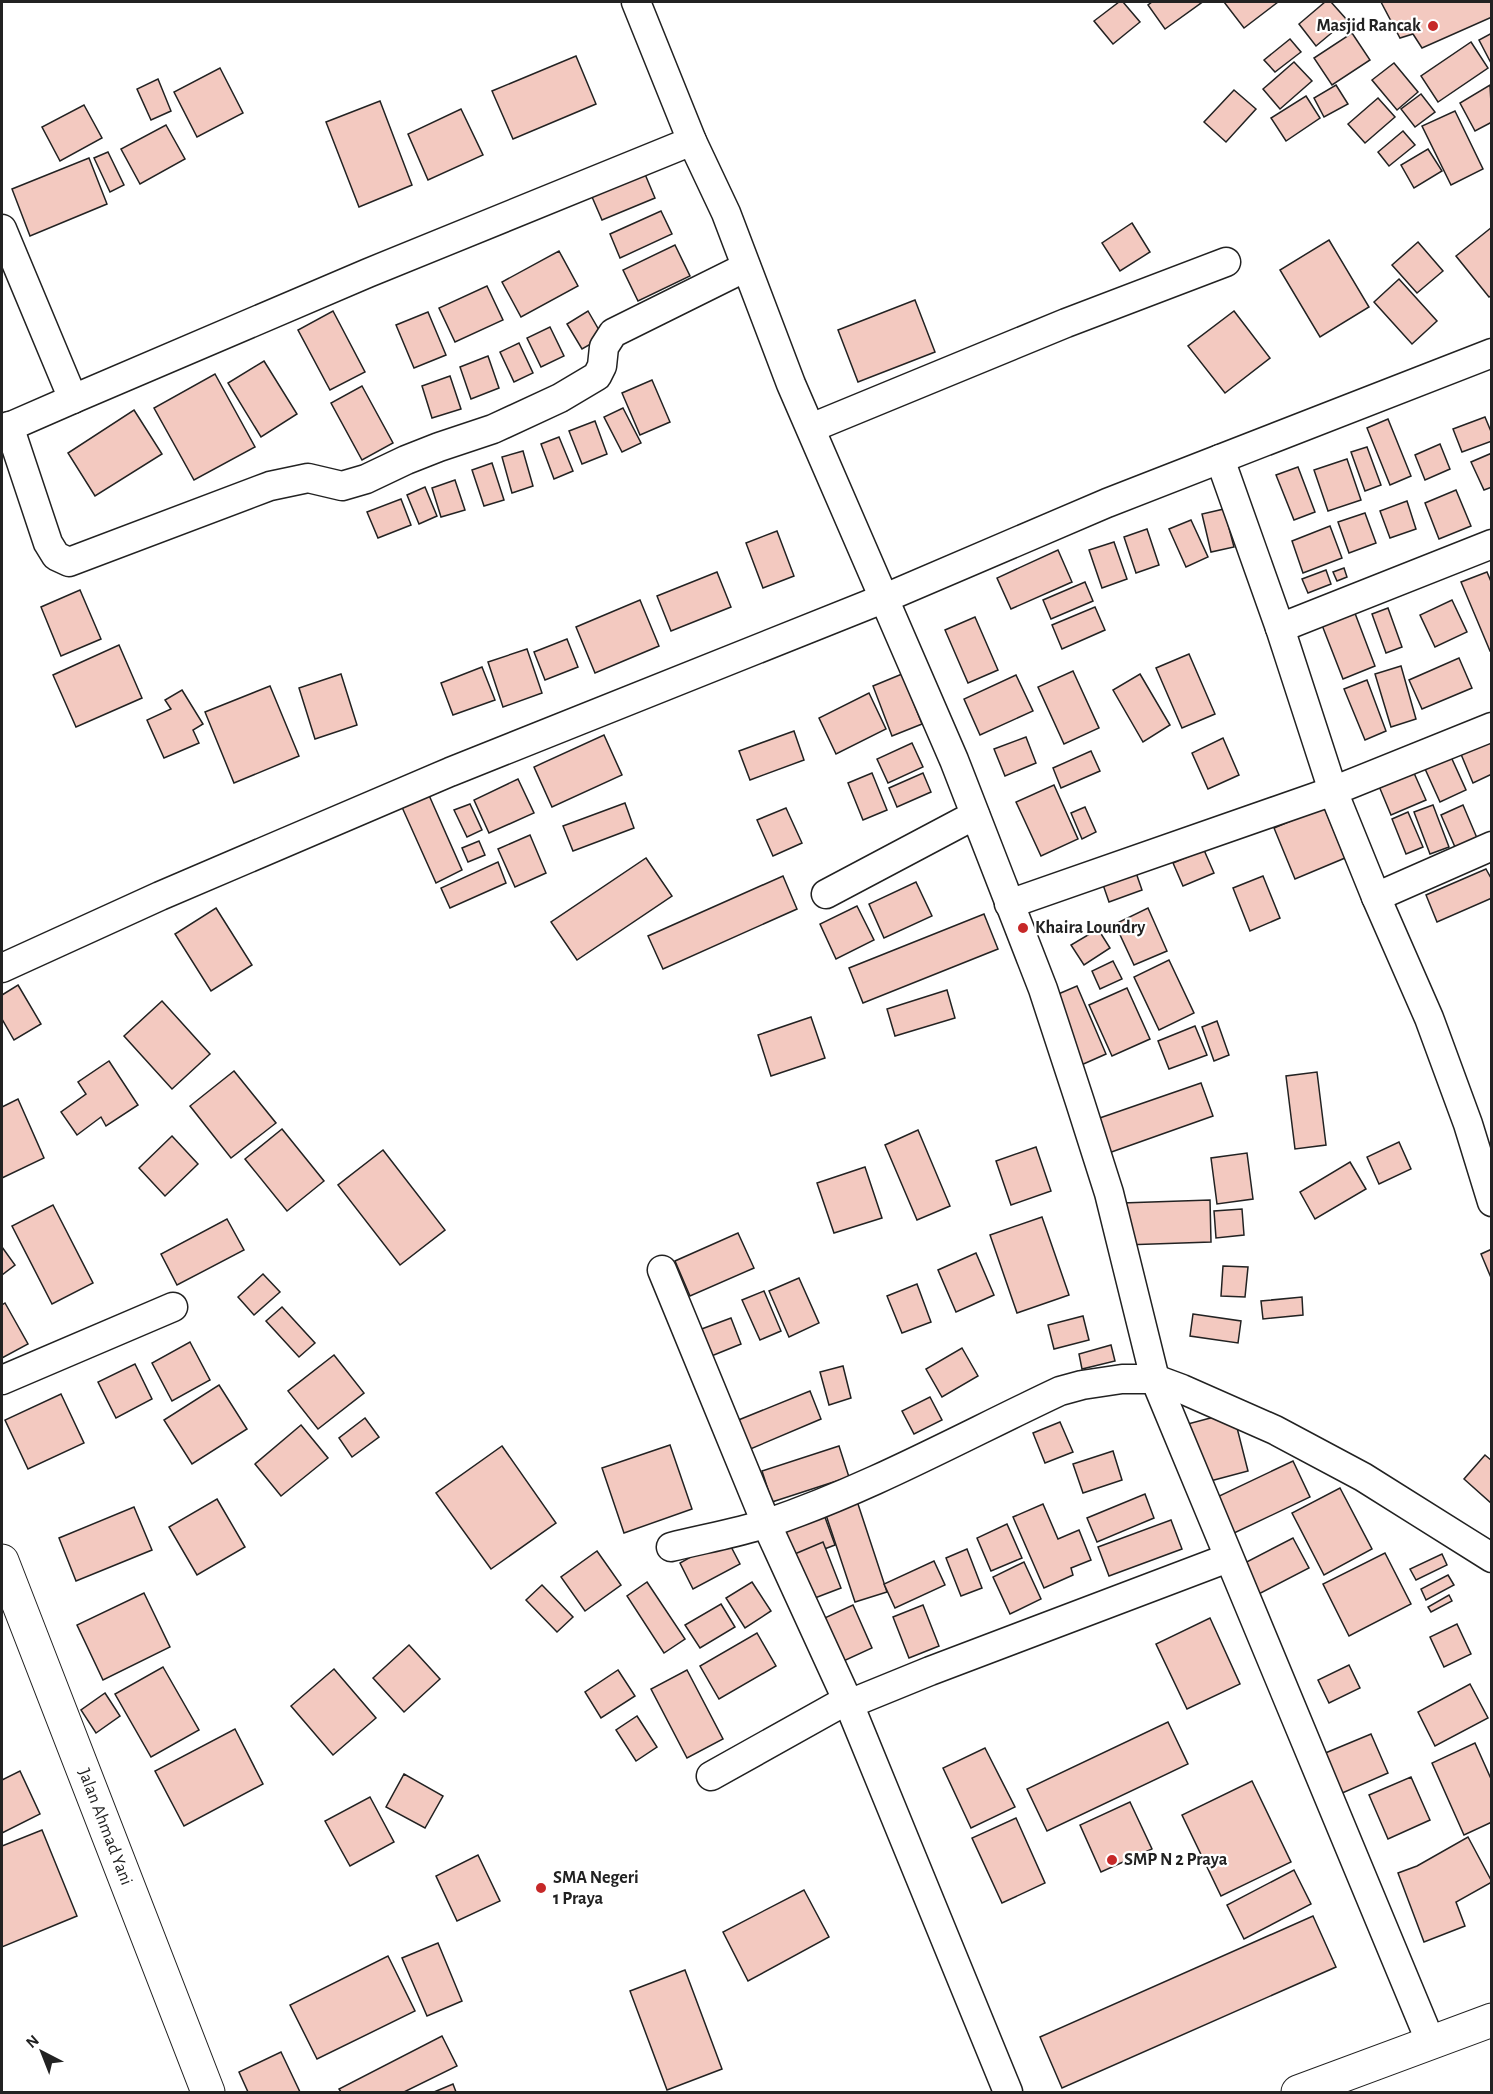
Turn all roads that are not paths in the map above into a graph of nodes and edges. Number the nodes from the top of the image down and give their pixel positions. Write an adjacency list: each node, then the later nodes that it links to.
1 (636, 2): 2 (street)
2 (692, 141): 5 (street); 7 (street)
3 (2, 229): 7 (street)
4 (1226, 262): 9 (street)
5 (747, 267): 8 (street); 9 (street)
6 (1491, 353): 10 (street)
7 (73, 399): 8 (street)
8 (5, 428)
9 (811, 428): 12 (street)
10 (1220, 459): 12 (street); 13 (street)
11 (1491, 544): 13 (street)
12 (885, 598): 16 (street); 21 (street)
13 (1280, 628): 15 (street)
14 (1491, 728): 15 (street)
15 (1333, 791): 19 (street); 20 (street)
16 (975, 816): 18 (street); 20 (street)
17 (1491, 846): 19 (street)
18 (826, 894)
19 (1376, 897): 22 (street)
20 (1009, 904): 25 (street)
21 (2, 968)
22 (1491, 1202)
23 (662, 1270): 27 (street)
24 (173, 1307): 26 (street)
25 (1155, 1379): 27 (street); 29 (street); 30 (street)
26 (2, 1380)
27 (766, 1523): 28 (street); 32 (street)
28 (671, 1547)
29 (1228, 1558): 32 (street); 35 (street)
30 (1491, 1558)
31 (2, 1561): 36 (street, Jalan Ahmad Yani)
32 (848, 1702): 33 (street); 37 (street)
33 (711, 1776)
34 (1491, 2020): 35 (street)
35 (1431, 2043): 38 (street)
36 (208, 2092)
37 (1008, 2092)
38 (1298, 2092)

